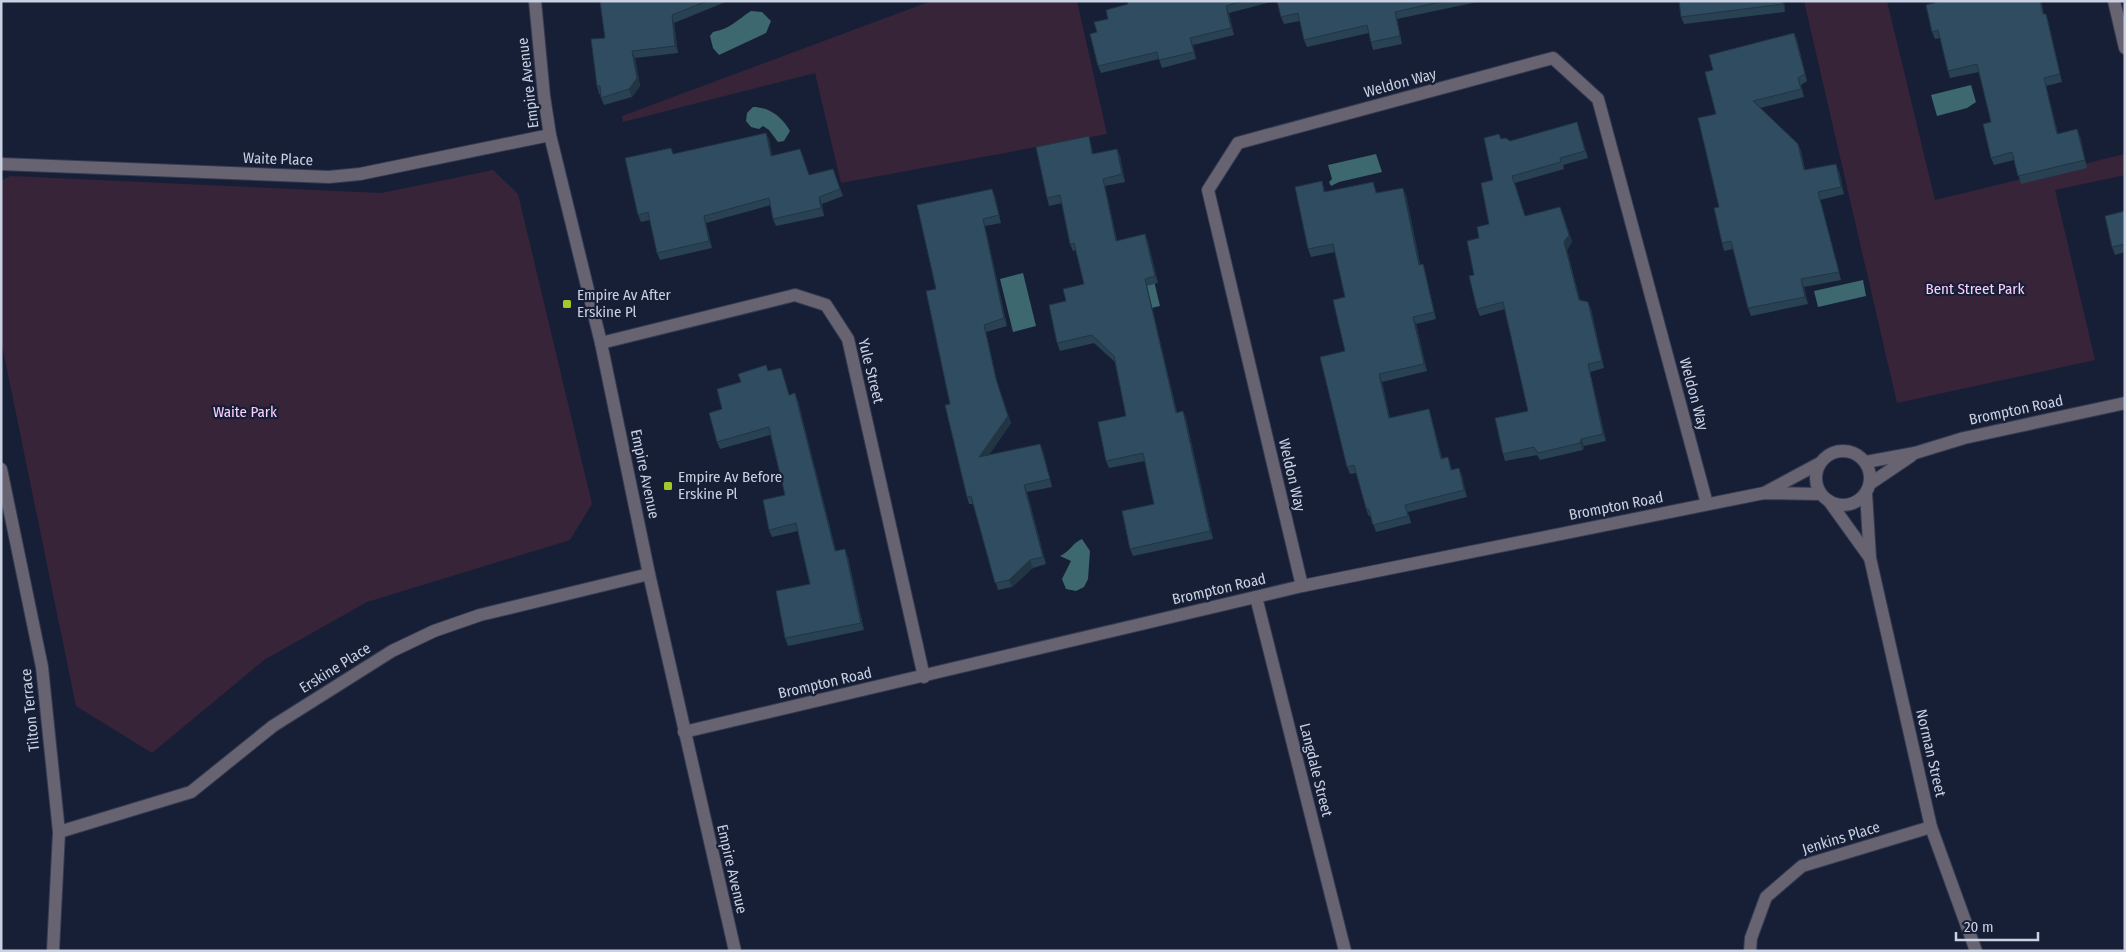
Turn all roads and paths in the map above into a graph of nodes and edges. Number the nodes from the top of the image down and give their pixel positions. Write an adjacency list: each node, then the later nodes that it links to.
1 (536, 1): 4 (street, Empire Avenue)
2 (2114, 1): 3 (street)
3 (2125, 48)
4 (550, 135): 5 (street, Waite Place); 6 (street, Empire Avenue)
5 (1, 164)
6 (601, 343): 17 (street, Empire Avenue); 20 (street, Yule Street)
7 (2125, 403): 8 (street, Brompton Road)
8 (1915, 454): 9 (street, Brompton Road); 12 (street, Brompton Road)
9 (1866, 462): 10 (street); 12 (street)
10 (1820, 463): 13 (street, Brompton Road); 14 (street)
11 (1, 469): 23 (street, Tilton Terrace)
12 (1868, 488): 14 (street); 16 (street, Norman Street)
13 (1764, 493): 14 (street, Brompton Road); 15 (street, Brompton Road)
14 (1824, 497): 16 (street, Norman Street)
15 (1707, 504): 18 (street, Brompton Road); 18 (street, Weldon Way)
16 (1870, 558): 22 (street, Norman Street)
17 (649, 574): 21 (street, Empire Avenue); 23 (street, Erskine Place)
18 (1302, 586): 19 (street, Brompton Road)
19 (1256, 597): 20 (street, Brompton Road); 26 (street, Langdale Street)
20 (924, 677): 21 (street, Brompton Road)
21 (684, 732): 25 (street, Empire Avenue)
22 (1931, 827): 27 (street, Jenkins Place); 28 (street, Norman Street)
23 (59, 832): 24 (street, Tilton Terrace)
24 (52, 951)
25 (735, 951)
26 (1345, 951)
27 (1750, 951)
28 (1976, 951)

